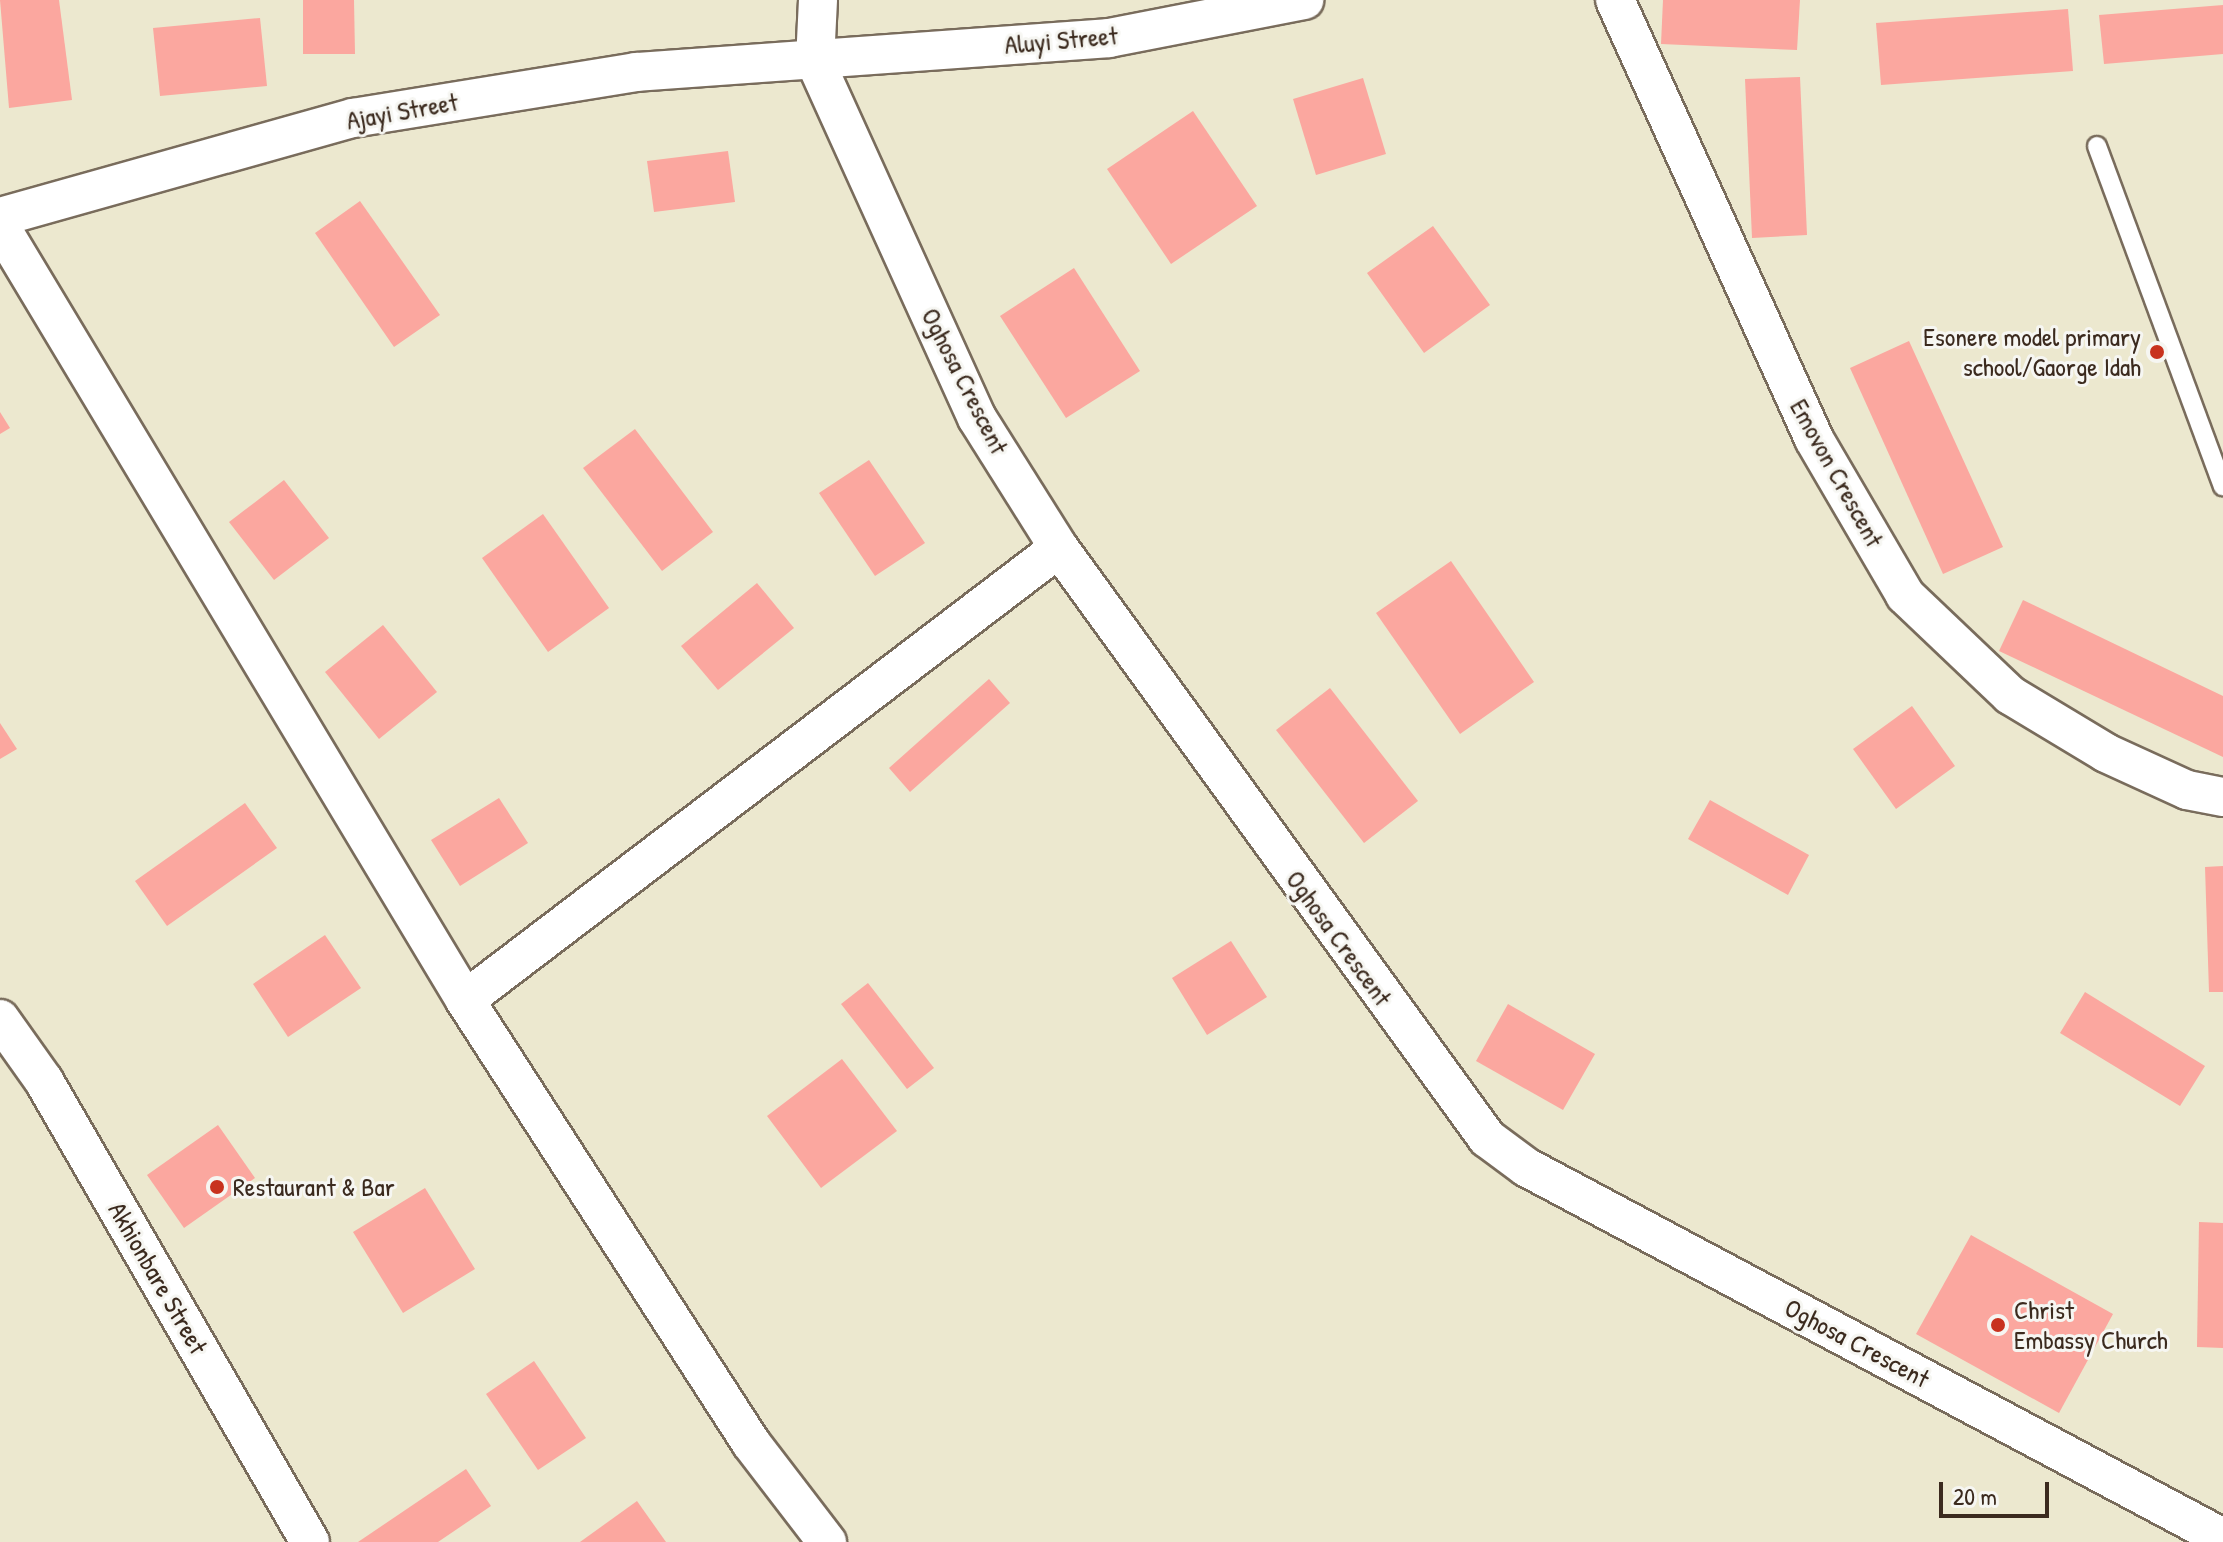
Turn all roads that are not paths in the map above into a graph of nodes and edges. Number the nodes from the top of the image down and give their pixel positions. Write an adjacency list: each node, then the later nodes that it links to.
1 (818, 0): 4 (street, Oghosa Crescent)
2 (1304, 0): 4 (street, Aluyi Street)
3 (1615, 0): 11 (street, Emovon Crescent)
4 (815, 61): 6 (street, Ajayi Street); 10 (street, Oghosa Crescent)
5 (2097, 146): 9 (lane)
6 (0, 217)
7 (0, 226): 8 (street)
8 (10, 265): 12 (street)
9 (2223, 486)
10 (1059, 548): 12 (street); 14 (street, Oghosa Crescent)
11 (2223, 797)
12 (465, 1000): 16 (street)
13 (0, 1019): 15 (street, Akhionbare Street)
14 (2223, 1538)
15 (310, 1542)
16 (827, 1542)

